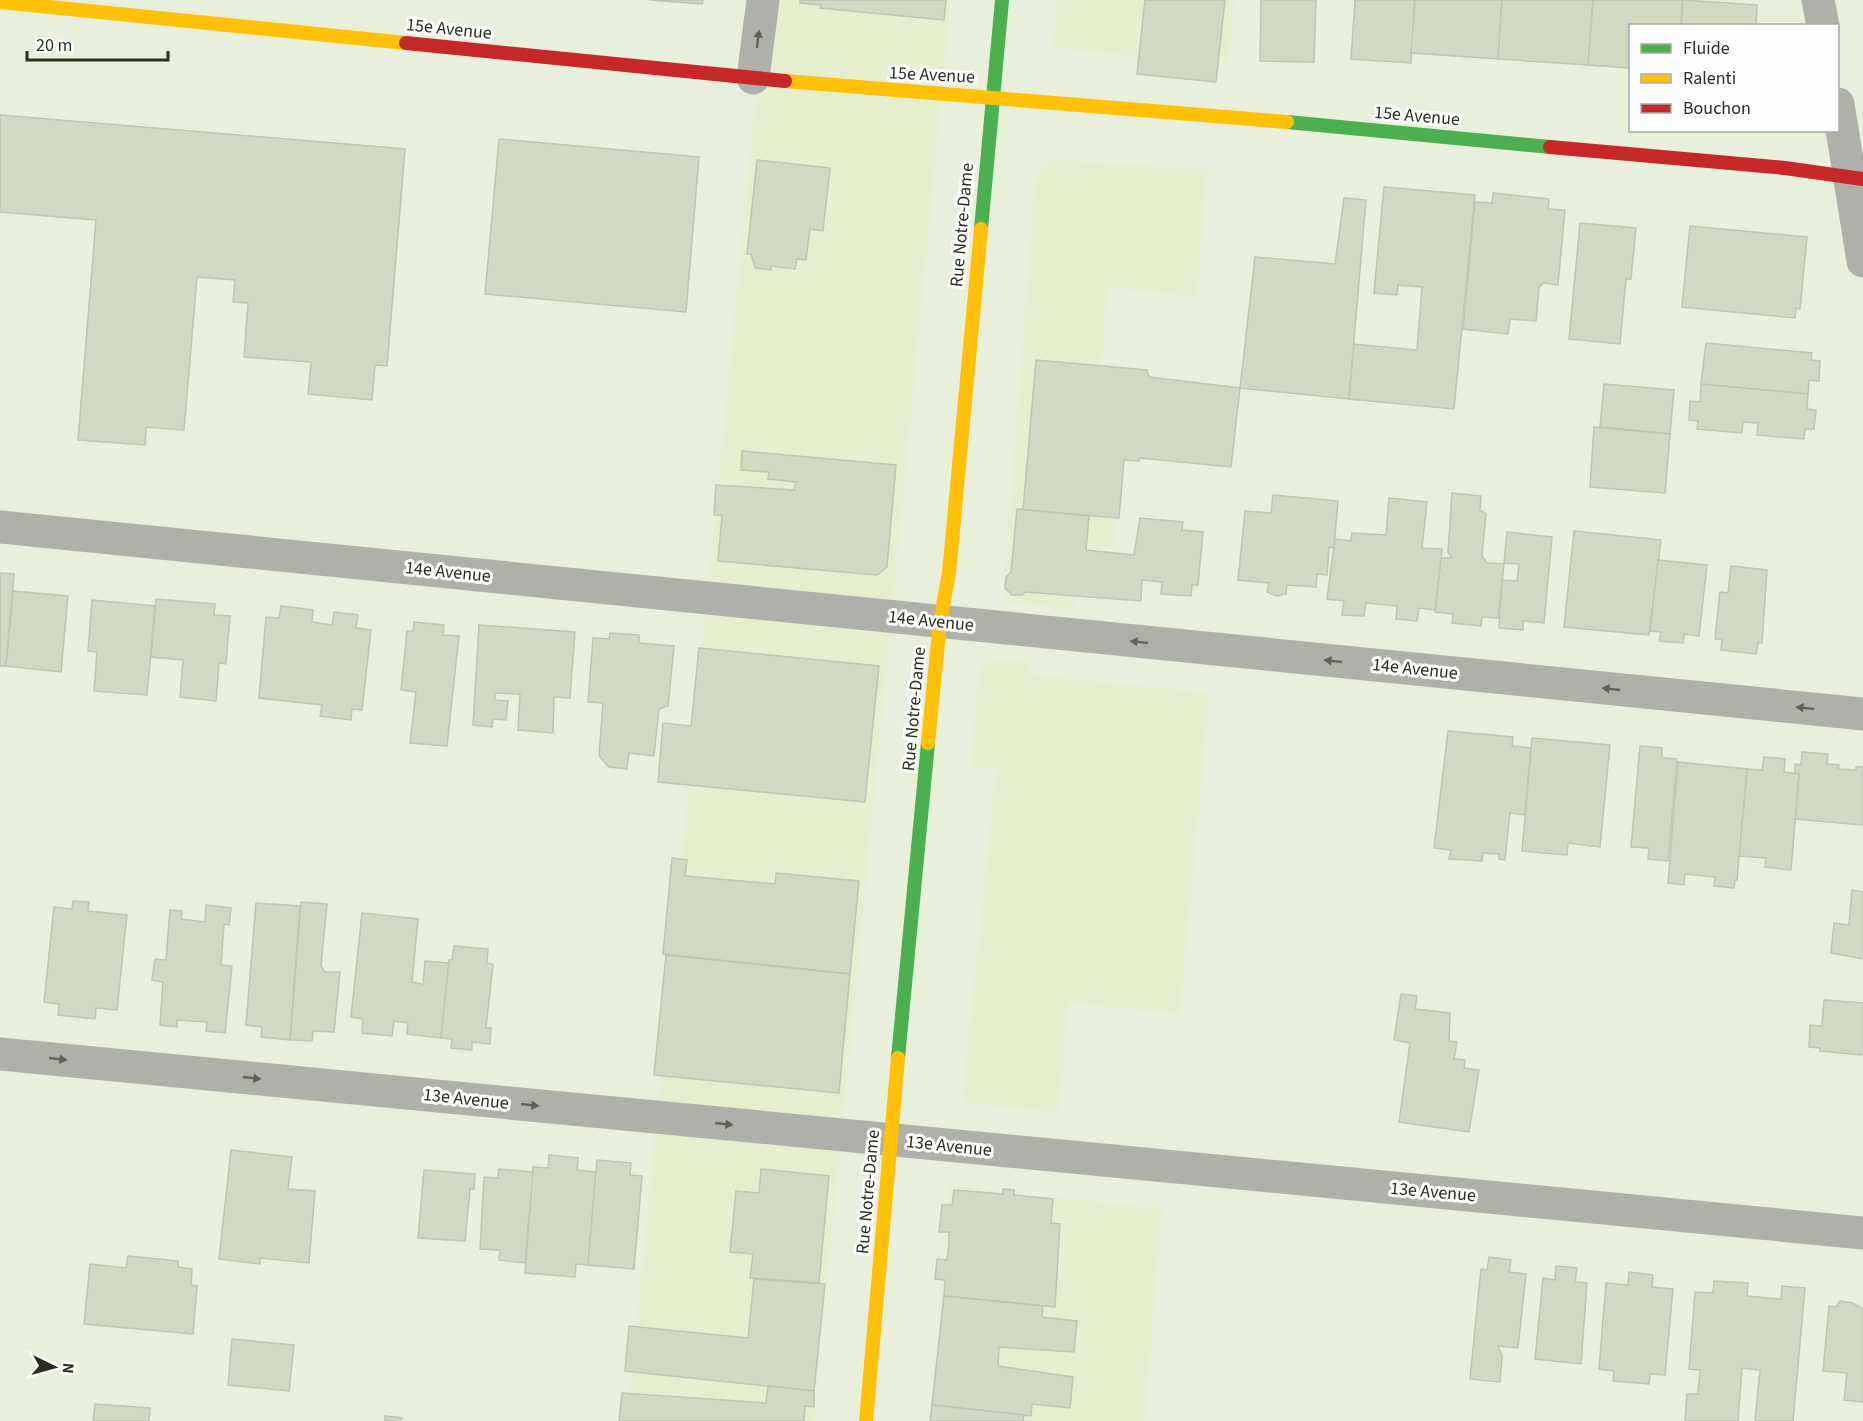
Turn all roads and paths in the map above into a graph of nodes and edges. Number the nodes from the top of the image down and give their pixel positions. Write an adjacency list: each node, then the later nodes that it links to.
1 (763, 0): 6 (street, one-way to 1)
2 (1002, 0): 7 (street, Rue Notre-Dame)
3 (1818, 0): 5 (street)
4 (0, 2): 6 (street, 15e Avenue)
5 (1823, 24)
6 (753, 78): 7 (street, 15e Avenue)
7 (991, 97): 9 (street, 15e Avenue); 12 (street, Rue Notre-Dame)
8 (1839, 108): 9 (street)
9 (1856, 179): 10 (street)
10 (1863, 261)
11 (0, 527): 12 (street, 14e Avenue)
12 (940, 622): 13 (street, 14e Avenue, one-way to 12); 15 (street, Rue Notre-Dame)
13 (1863, 714)
14 (0, 1054): 15 (street, 13e Avenue, one-way to 15)
15 (890, 1140): 16 (street, 13e Avenue); 17 (street, Rue Notre-Dame)
16 (1863, 1233)
17 (866, 1421)

